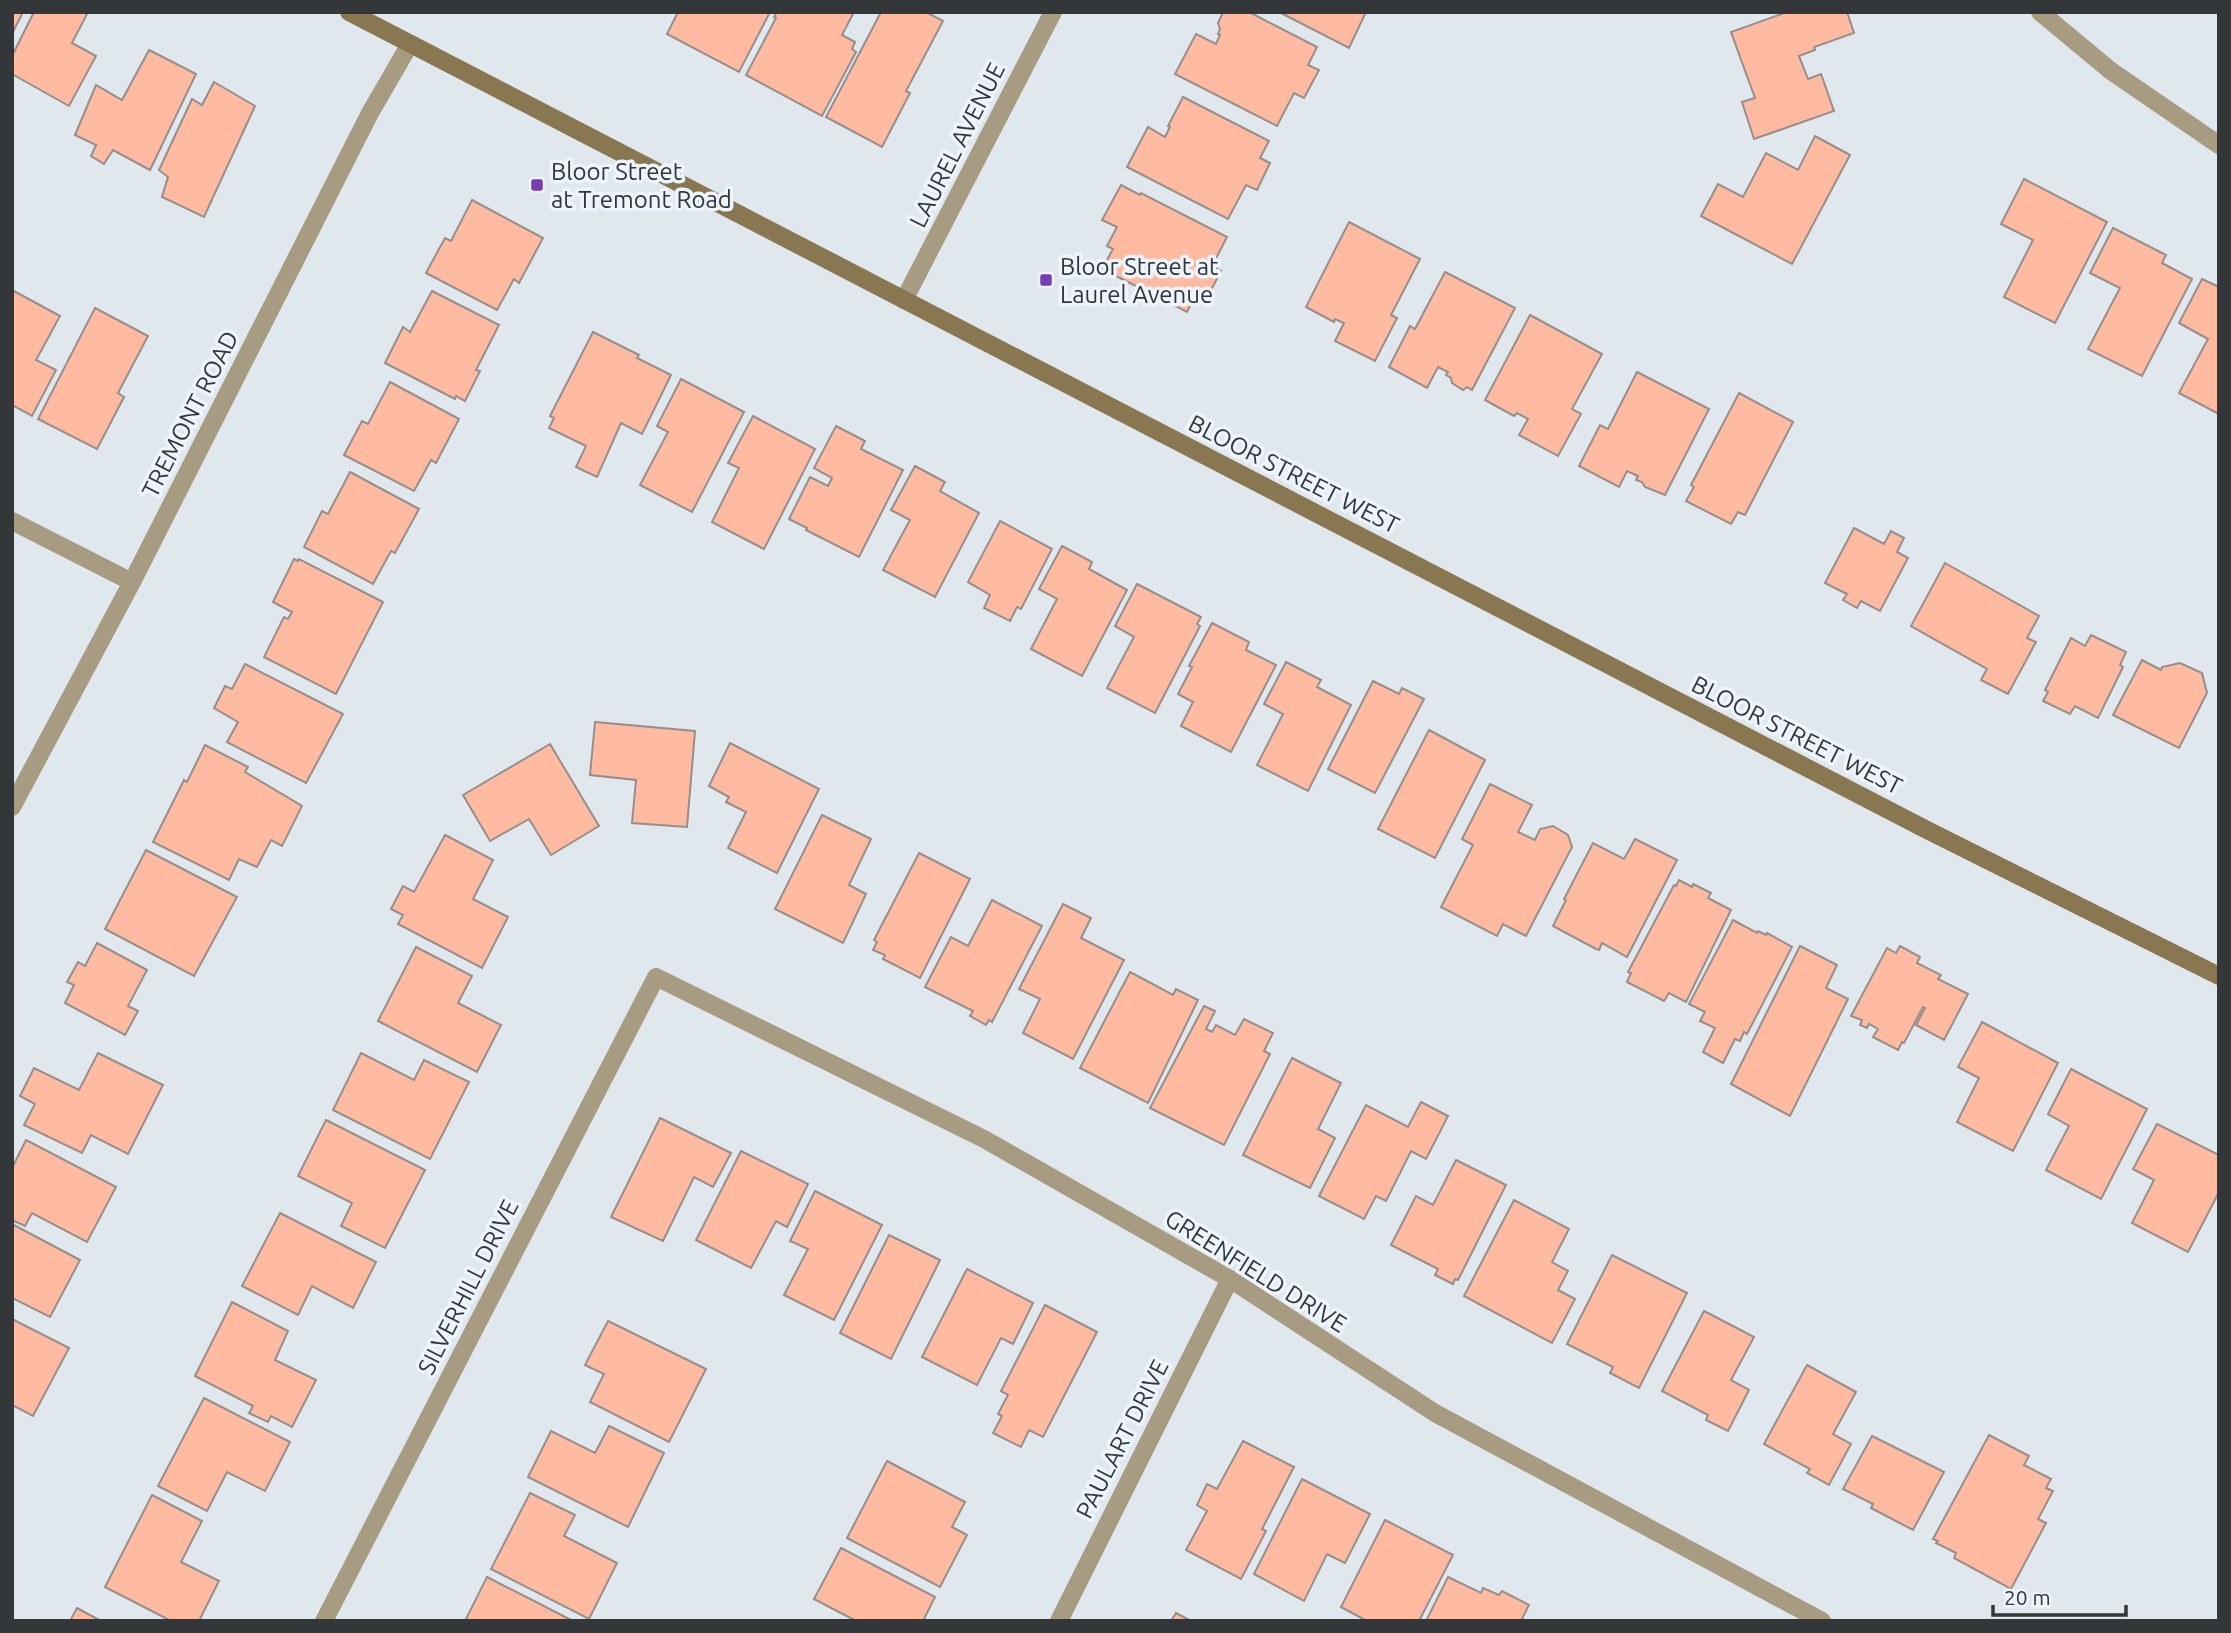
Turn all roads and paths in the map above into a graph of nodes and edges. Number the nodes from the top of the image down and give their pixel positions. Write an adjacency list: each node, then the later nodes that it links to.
1 (349, 12): 4 (main road, BLOOR STREET WEST)
2 (1053, 12): 6 (street, LAUREL AVENUE)
3 (2040, 12): 5 (street)
4 (410, 44): 6 (main road, BLOOR STREET WEST); 8 (street, TREMONT ROAD)
5 (2219, 145)
6 (904, 300): 10 (main road, BLOOR STREET WEST)
7 (12, 521): 8 (street)
8 (132, 582): 9 (street, TREMONT ROAD)
9 (12, 807)
10 (2219, 976)
11 (656, 977): 12 (street, GREENFIELD DRIVE); 13 (street, SILVERHILL DRIVE)
12 (1230, 1279): 14 (street, PAULART DRIVE); 15 (street, GREENFIELD DRIVE)
13 (324, 1621)
14 (1059, 1621)
15 (1822, 1621)

